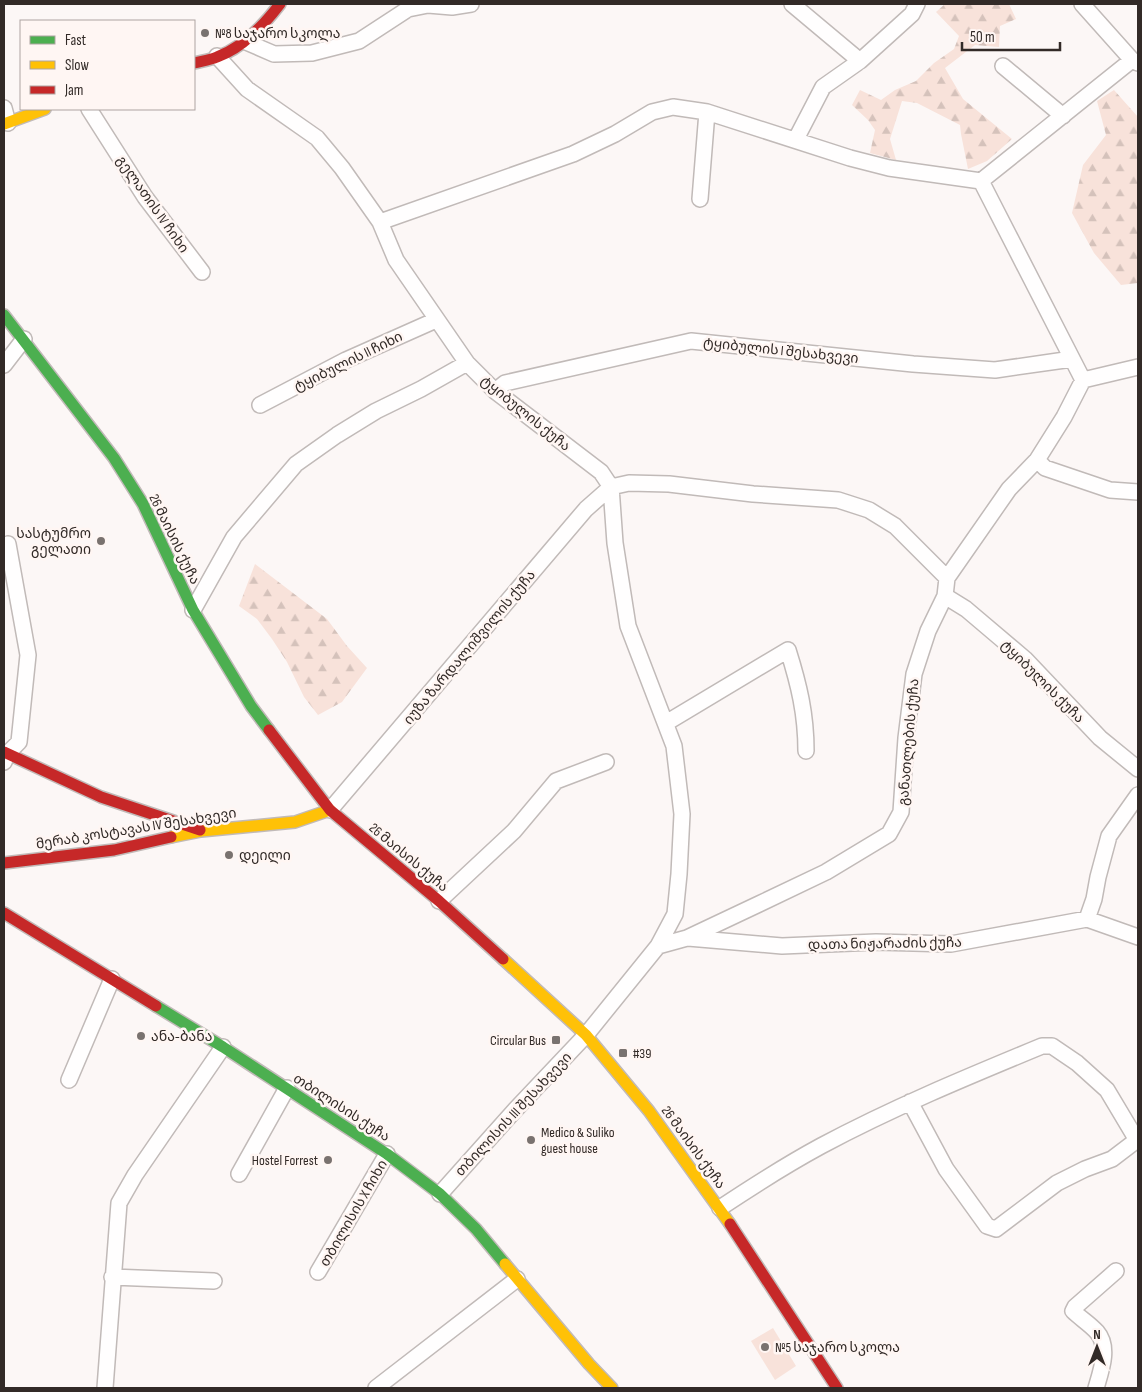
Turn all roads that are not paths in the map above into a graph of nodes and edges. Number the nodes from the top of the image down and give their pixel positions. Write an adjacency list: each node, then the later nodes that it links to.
1 (280, 4): 6 (main road)
2 (471, 4): 6 (street)
3 (792, 4): 8 (street)
4 (917, 4): 8 (street)
5 (1082, 4): 9 (street)
6 (244, 41): 7 (main road)
7 (217, 56): 10 (main road); 21 (street, ტყიბულის ქუჩა)
8 (860, 61): 18 (street)
9 (1135, 61): 16 (street)
10 (195, 63)
11 (1003, 66): 16 (street)
12 (4, 108): 17 (street)
13 (42, 110): 17 (main road)
14 (90, 110): 22 (street, გელათის IV ჩიხი)
15 (707, 112): 18 (street); 20 (street); 21 (street)
16 (1063, 116): 19 (street)
17 (6, 123)
18 (796, 140): 19 (street)
19 (981, 181): 26 (street)
20 (700, 199)
21 (380, 222): 24 (street, ტყიბულის ქუჩა)
22 (202, 272)
23 (4, 316): 25 (main road, 26 მაისის ქუჩა)
24 (436, 320): 27 (street, ტყიბულის ქუჩა); 32 (street, ტყიბულის II ჩიხი)
25 (24, 339): 28 (street); 39 (main road, 26 მაისის ქუჩა)
26 (1072, 359): 30 (street); 31 (street, ტყიბულის I შესახვევი)
27 (466, 363): 31 (street, ტყიბულის ქუჩა); 39 (street)
28 (4, 364)
29 (1138, 367): 30 (street)
30 (1083, 380): 33 (street)
31 (495, 391): 34 (street, ტყიბულის ქუჩა)
32 (260, 405)
33 (1037, 460): 35 (street); 37 (street)
34 (611, 487): 37 (street); 40 (street); 46 (street, იუზა ზარდალიშვილის ქუჩა)
35 (1138, 492)
36 (8, 544): 42 (street)
37 (947, 578): 38 (street, განათლების ქუჩა)
38 (946, 596): 44 (street, ტყიბულის ქუჩა); 53 (street, განათლების ქუჩა)
39 (193, 610): 46 (main road, 26 მაისის ქუჩა)
40 (666, 723): 41 (street); 54 (street)
41 (806, 751)
42 (5, 756): 47 (main road)
43 (606, 762): 49 (street)
44 (1138, 769)
45 (1138, 795): 51 (street)
46 (330, 810): 47 (main road, მერაბ კოსტავას IV შესახვევი); 49 (main road, 26 მაისის ქუჩა)
47 (202, 831): 48 (main road, მერაბ კოსტავას IV შესახვევი)
48 (4, 863)
49 (438, 901): 56 (main road, 26 მაისის ქუჩა)
50 (4, 913): 55 (main road, თბილისის ქუჩა)
51 (1087, 919): 52 (street, დათა ნიჟარაძის ქუჩა); 53 (street, დათა ნიჟარაძის ქუჩა)
52 (1138, 937)
53 (687, 938): 54 (street, განათლების ქუჩა)
54 (658, 946): 56 (street)
55 (112, 979): 57 (main road, თბილისის ქუჩა); 58 (street)
56 (586, 1035): 64 (street, თბილისის III შესახვევი); 65 (main road, 26 მაისის ქუჩა)
57 (223, 1047): 59 (main road, თბილისის ქუჩა); 68 (street)
58 (70, 1080)
59 (287, 1088): 62 (main road, თბილისის ქუჩა); 63 (street)
60 (910, 1102): 61 (street); 61 (street); 65 (street)
61 (1138, 1141)
62 (387, 1154): 64 (main road, თბილისის ქუჩა); 66 (street, თბილისის X ჩიხი)
63 (239, 1174)
64 (440, 1194): 69 (main road, თბილისის ქუჩა)
65 (720, 1208): 74 (main road, 26 მაისის ქუჩა)
66 (318, 1272)
67 (1116, 1272): 75 (street)
68 (112, 1277): 70 (street); 71 (street)
69 (517, 1279): 72 (street); 73 (main road, თბილისის ქუჩა)
70 (214, 1282)
71 (105, 1388)
72 (376, 1388)
73 (612, 1388)
74 (837, 1388)
75 (1096, 1388)

